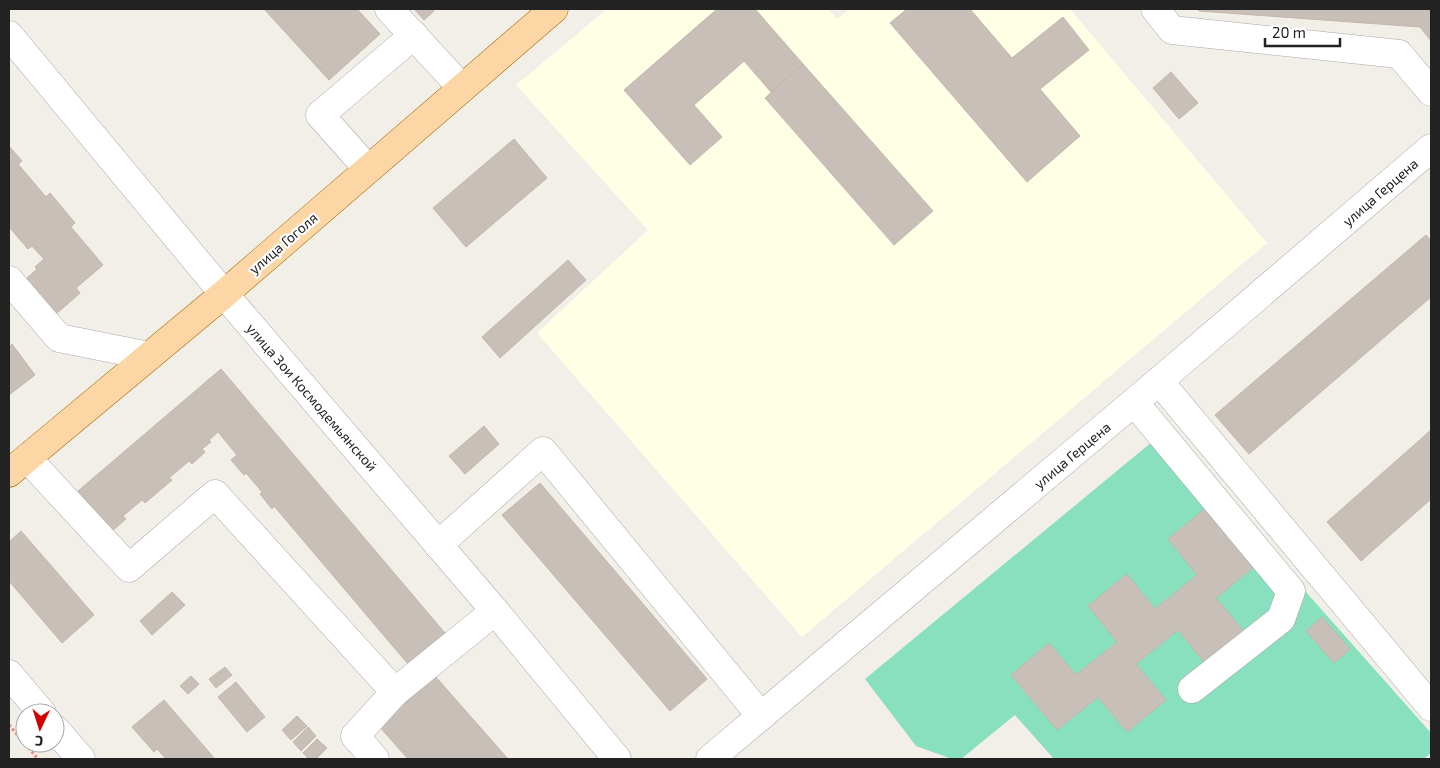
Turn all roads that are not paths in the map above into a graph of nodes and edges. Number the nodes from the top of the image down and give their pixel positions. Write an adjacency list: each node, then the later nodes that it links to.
1 (389, 9): 5 (street)
2 (554, 9): 6 (main road, улица Гоголя)
3 (1154, 9): 7 (street)
4 (9, 35): 11 (street, улица Зои Космодемьянской)
5 (414, 35): 6 (street); 9 (street)
6 (462, 88): 9 (main road, улица Гоголя)
7 (1431, 92)
8 (1431, 148): 13 (street, улица Герцена)
9 (368, 169): 11 (main road, улица Гоголя)
10 (9, 280): 12 (street)
11 (224, 294): 12 (main road, улица Гоголя); 16 (street, улица Зои Космодемьянской)
12 (150, 356): 15 (main road, улица Гоголя)
13 (1159, 381): 14 (street, улица Герцена); 22 (street)
14 (1134, 402): 19 (street); 23 (street, улица Герцена)
15 (18, 465): 20 (street)
16 (438, 545): 17 (street, улица Зои Космодемьянской); 23 (street)
17 (496, 611): 20 (street); 27 (street, улица Зои Космодемьянской)
18 (9, 674): 21 (street)
19 (1192, 689)
20 (395, 692): 26 (street)
21 (34, 703)
22 (1431, 707)
23 (761, 716): 28 (street, улица Герцена)
24 (65, 741): 25 (street)
25 (81, 759)
26 (375, 759)
27 (617, 759)
28 (710, 759)

